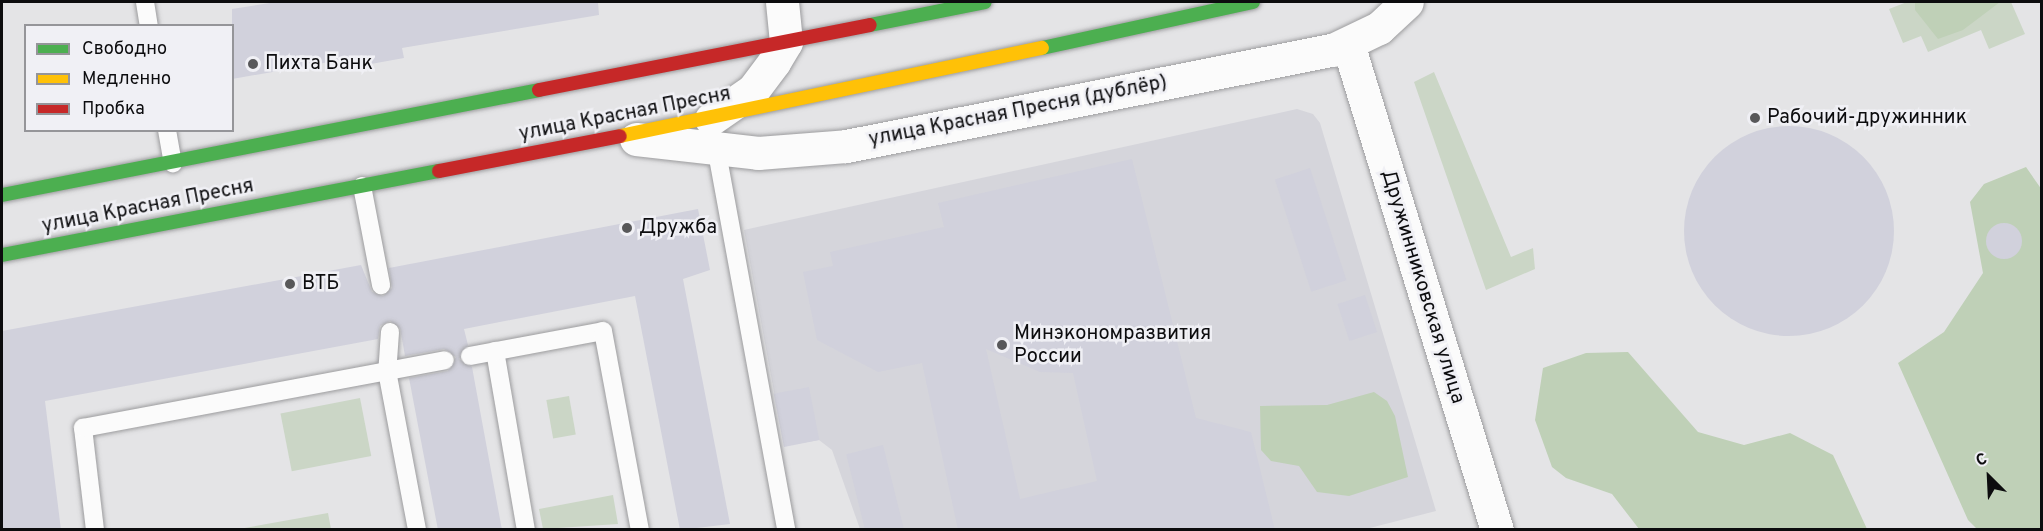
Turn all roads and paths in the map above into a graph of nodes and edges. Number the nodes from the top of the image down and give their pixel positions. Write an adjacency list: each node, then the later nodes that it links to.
1 (145, 2): 6 (lane)
2 (782, 2): 7 (street)
3 (985, 2): 7 (main road, улица Красная Пресня)
4 (1254, 2): 10 (main road, улица Красная Пресня)
5 (1407, 2): 8 (street, улица Красная Пресня (дублёр))
6 (149, 24)
7 (786, 42): 10 (street); 12 (main road, улица Красная Пресня)
8 (1348, 44): 10 (street, улица Красная Пресня (дублёр)); 27 (street, Дружинниковская улица)
9 (167, 132): 12 (lane)
10 (713, 133): 11 (street, улица Красная Пресня (дублёр)); 26 (lane)
11 (613, 137): 13 (main road, улица Красная Пресня)
12 (173, 163): 14 (main road, улица Красная Пресня)
13 (362, 186): 15 (main road, улица Красная Пресня); 16 (lane)
14 (2, 195)
15 (2, 255)
16 (381, 285)
17 (390, 332): 21 (lane)
18 (495, 351): 19 (lane); 24 (lane); 25 (lane)
19 (470, 356)
20 (445, 360): 21 (lane)
21 (387, 370): 22 (lane); 23 (lane)
22 (95, 530)
23 (417, 530)
24 (526, 530)
25 (640, 530)
26 (786, 530)
27 (1497, 530)

